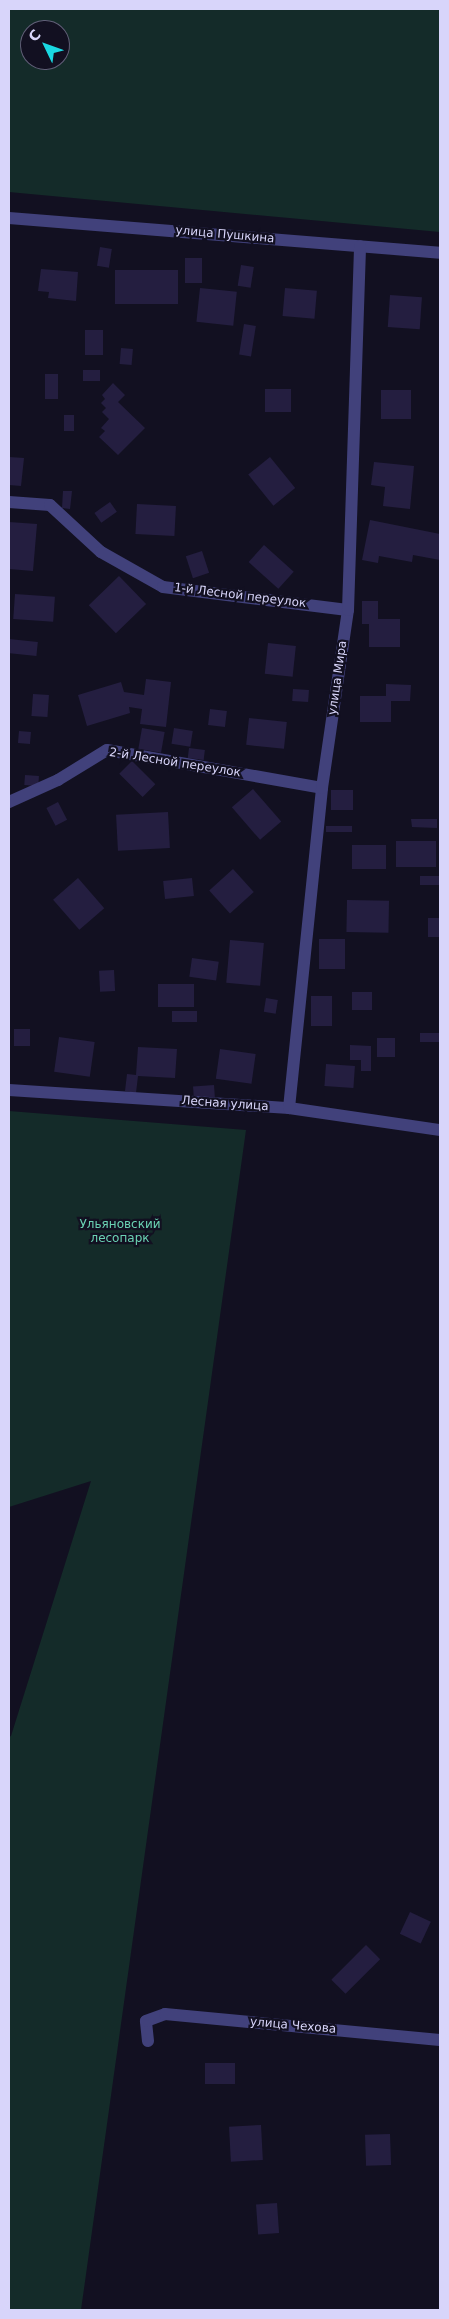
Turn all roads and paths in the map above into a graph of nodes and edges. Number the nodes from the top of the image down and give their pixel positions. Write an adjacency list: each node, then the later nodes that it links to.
1 (9, 218): 2 (street, улица Пушкина)
2 (360, 246): 3 (street, улица Пушкина); 5 (street, улица Мира)
3 (440, 253)
4 (9, 502): 5 (street, 1-й Лесной переулок)
5 (348, 610): 6 (street, улица Мира)
6 (322, 788): 7 (street, 2-й Лесной переулок); 9 (street, улица Мира)
7 (9, 802)
8 (9, 1090): 9 (street, Лесная улица)
9 (289, 1108): 10 (street, Лесная улица)
10 (440, 1130)
11 (148, 2040): 12 (street, улица Чехова)
12 (440, 2040)

